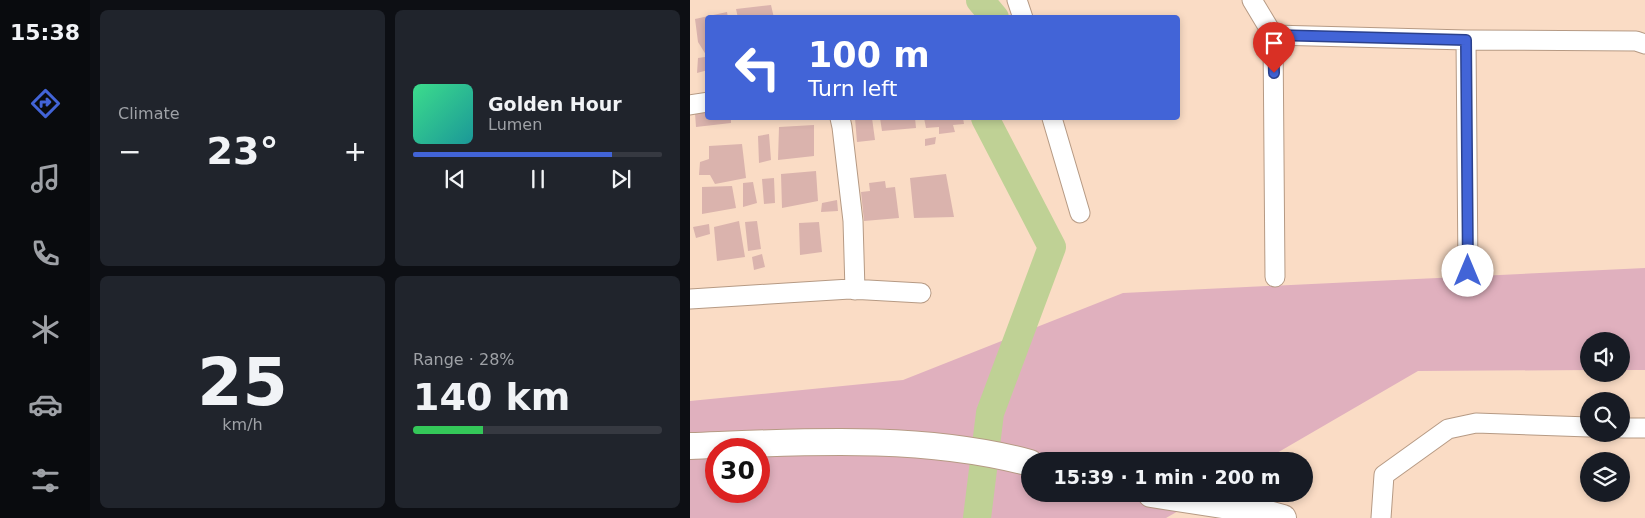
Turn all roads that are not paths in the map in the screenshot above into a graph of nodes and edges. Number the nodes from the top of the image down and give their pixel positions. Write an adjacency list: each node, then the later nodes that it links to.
1 (1017, 0): 3 (street)
2 (1252, 0): 4 (street)
3 (1022, 15)
4 (1273, 35): 5 (street); 13 (street)
5 (1466, 40): 6 (street); 12 (street)
6 (1645, 44)
7 (705, 102): 8 (street)
8 (690, 105)
9 (840, 120): 14 (street)
10 (1053, 120): 11 (street)
11 (1080, 213)
12 (1468, 271)
13 (1275, 277)
14 (855, 290): 15 (street); 16 (street)
15 (921, 293)
16 (690, 299)
17 (1580, 426): 24 (street)
18 (1630, 428): 19 (street)
19 (1645, 428)
20 (690, 446): 21 (street)
21 (1021, 460)
22 (1203, 502): 23 (street)
23 (1284, 518)
24 (1381, 518)

